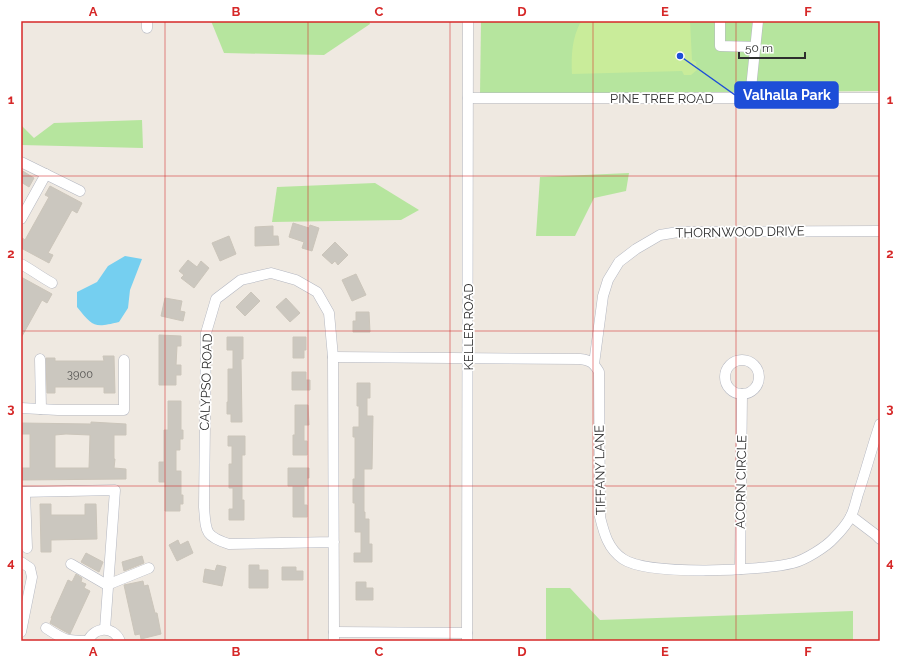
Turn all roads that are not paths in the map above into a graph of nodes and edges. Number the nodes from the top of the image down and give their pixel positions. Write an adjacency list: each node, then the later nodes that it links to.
1 (468, 21): 5 (street, KELLER ROAD)
2 (720, 21): 4 (street)
3 (758, 21): 4 (street)
4 (756, 47): 6 (street)
5 (468, 98): 6 (street, PINE TREE ROAD); 16 (street, KELLER ROAD)
6 (750, 98): 7 (street, PINE TREE ROAD)
7 (880, 98)
8 (21, 162): 9 (street)
9 (46, 174): 10 (street); 11 (street)
10 (80, 191)
11 (21, 219)
12 (880, 231): 19 (street, THORNWOOD DRIVE)
13 (21, 264): 14 (street)
14 (52, 283)
15 (333, 357): 16 (street); 27 (street, CALYPSO ROAD); 27 (street, CALYPSO ROAD)
16 (468, 358): 19 (street); 38 (street, KELLER ROAD)
17 (40, 359): 22 (street)
18 (124, 360): 22 (street)
19 (594, 364): 32 (street, TIFFANY LANE)
20 (742, 394): 32 (street, ACORN CIRCLE)
21 (21, 408): 22 (street)
22 (40, 409)
23 (880, 424): 25 (street, TIFFANY LANE)
24 (23, 492): 28 (street); 33 (street)
25 (851, 516): 26 (street); 32 (street, TIFFANY LANE)
26 (880, 539)
27 (334, 542): 37 (street, CALYPSO ROAD)
28 (27, 548)
29 (21, 562): 36 (street)
30 (71, 564): 33 (street)
31 (149, 568): 33 (street)
32 (740, 569)
33 (108, 585): 35 (street)
34 (46, 628): 39 (street)
35 (105, 629): 39 (street); 40 (street)
36 (21, 632)
37 (334, 637): 38 (street)
38 (467, 637)
39 (88, 641)
40 (120, 641)

